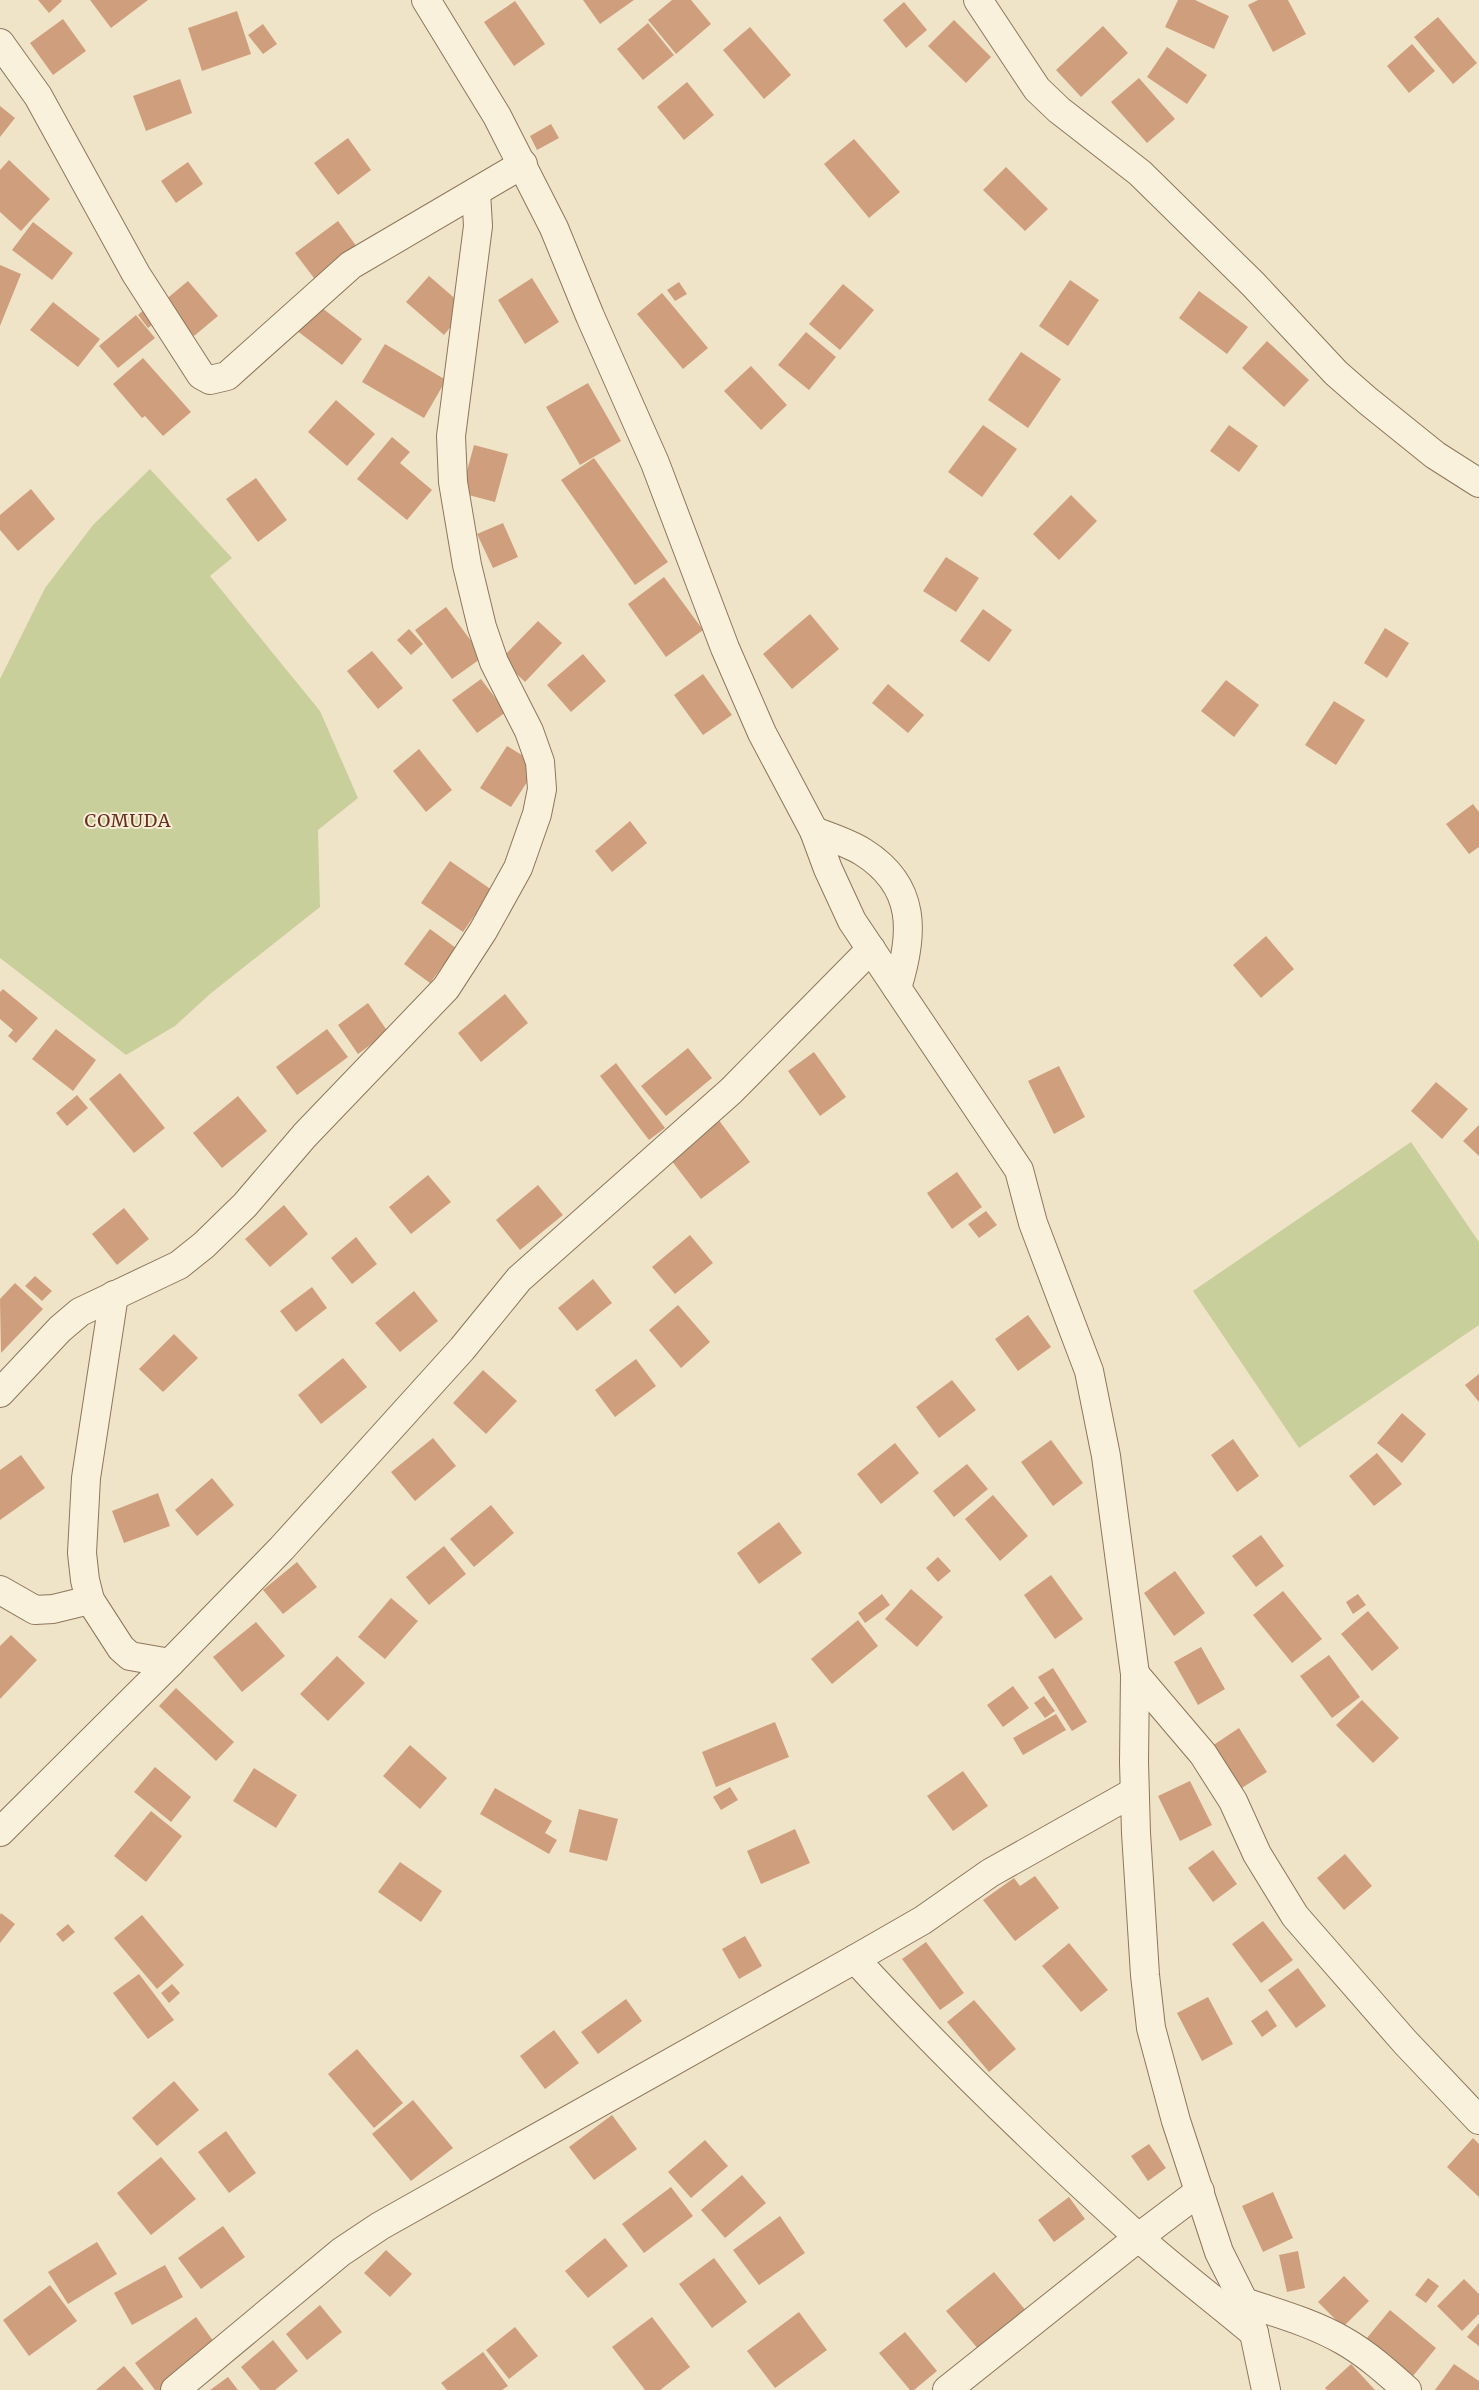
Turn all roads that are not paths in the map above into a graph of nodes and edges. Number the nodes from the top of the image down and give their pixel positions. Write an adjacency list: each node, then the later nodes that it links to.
1 (426, 0): 4 (street)
2 (978, 0): 6 (street)
3 (0, 43): 5 (street)
4 (522, 164): 5 (street); 7 (street)
5 (476, 192): 10 (street)
6 (1479, 483)
7 (814, 831): 8 (street); 9 (street)
8 (871, 949): 9 (street); 14 (street)
9 (897, 988): 15 (street)
10 (114, 1295): 11 (street); 13 (street)
11 (0, 1394)
12 (0, 1590): 13 (street)
13 (90, 1600): 14 (street)
14 (170, 1663): 17 (street)
15 (1135, 1674): 16 (street); 19 (street)
16 (1134, 1792): 18 (street); 20 (street)
17 (0, 1832)
18 (855, 1959): 21 (street); 24 (street)
19 (1479, 2120)
20 (1200, 2191): 21 (street); 22 (street)
21 (1138, 2237): 23 (street); 25 (street)
22 (1244, 2302): 23 (street); 27 (street)
23 (1254, 2333): 26 (street)
24 (175, 2390)
25 (947, 2390)
26 (1266, 2390)
27 (1408, 2390)

